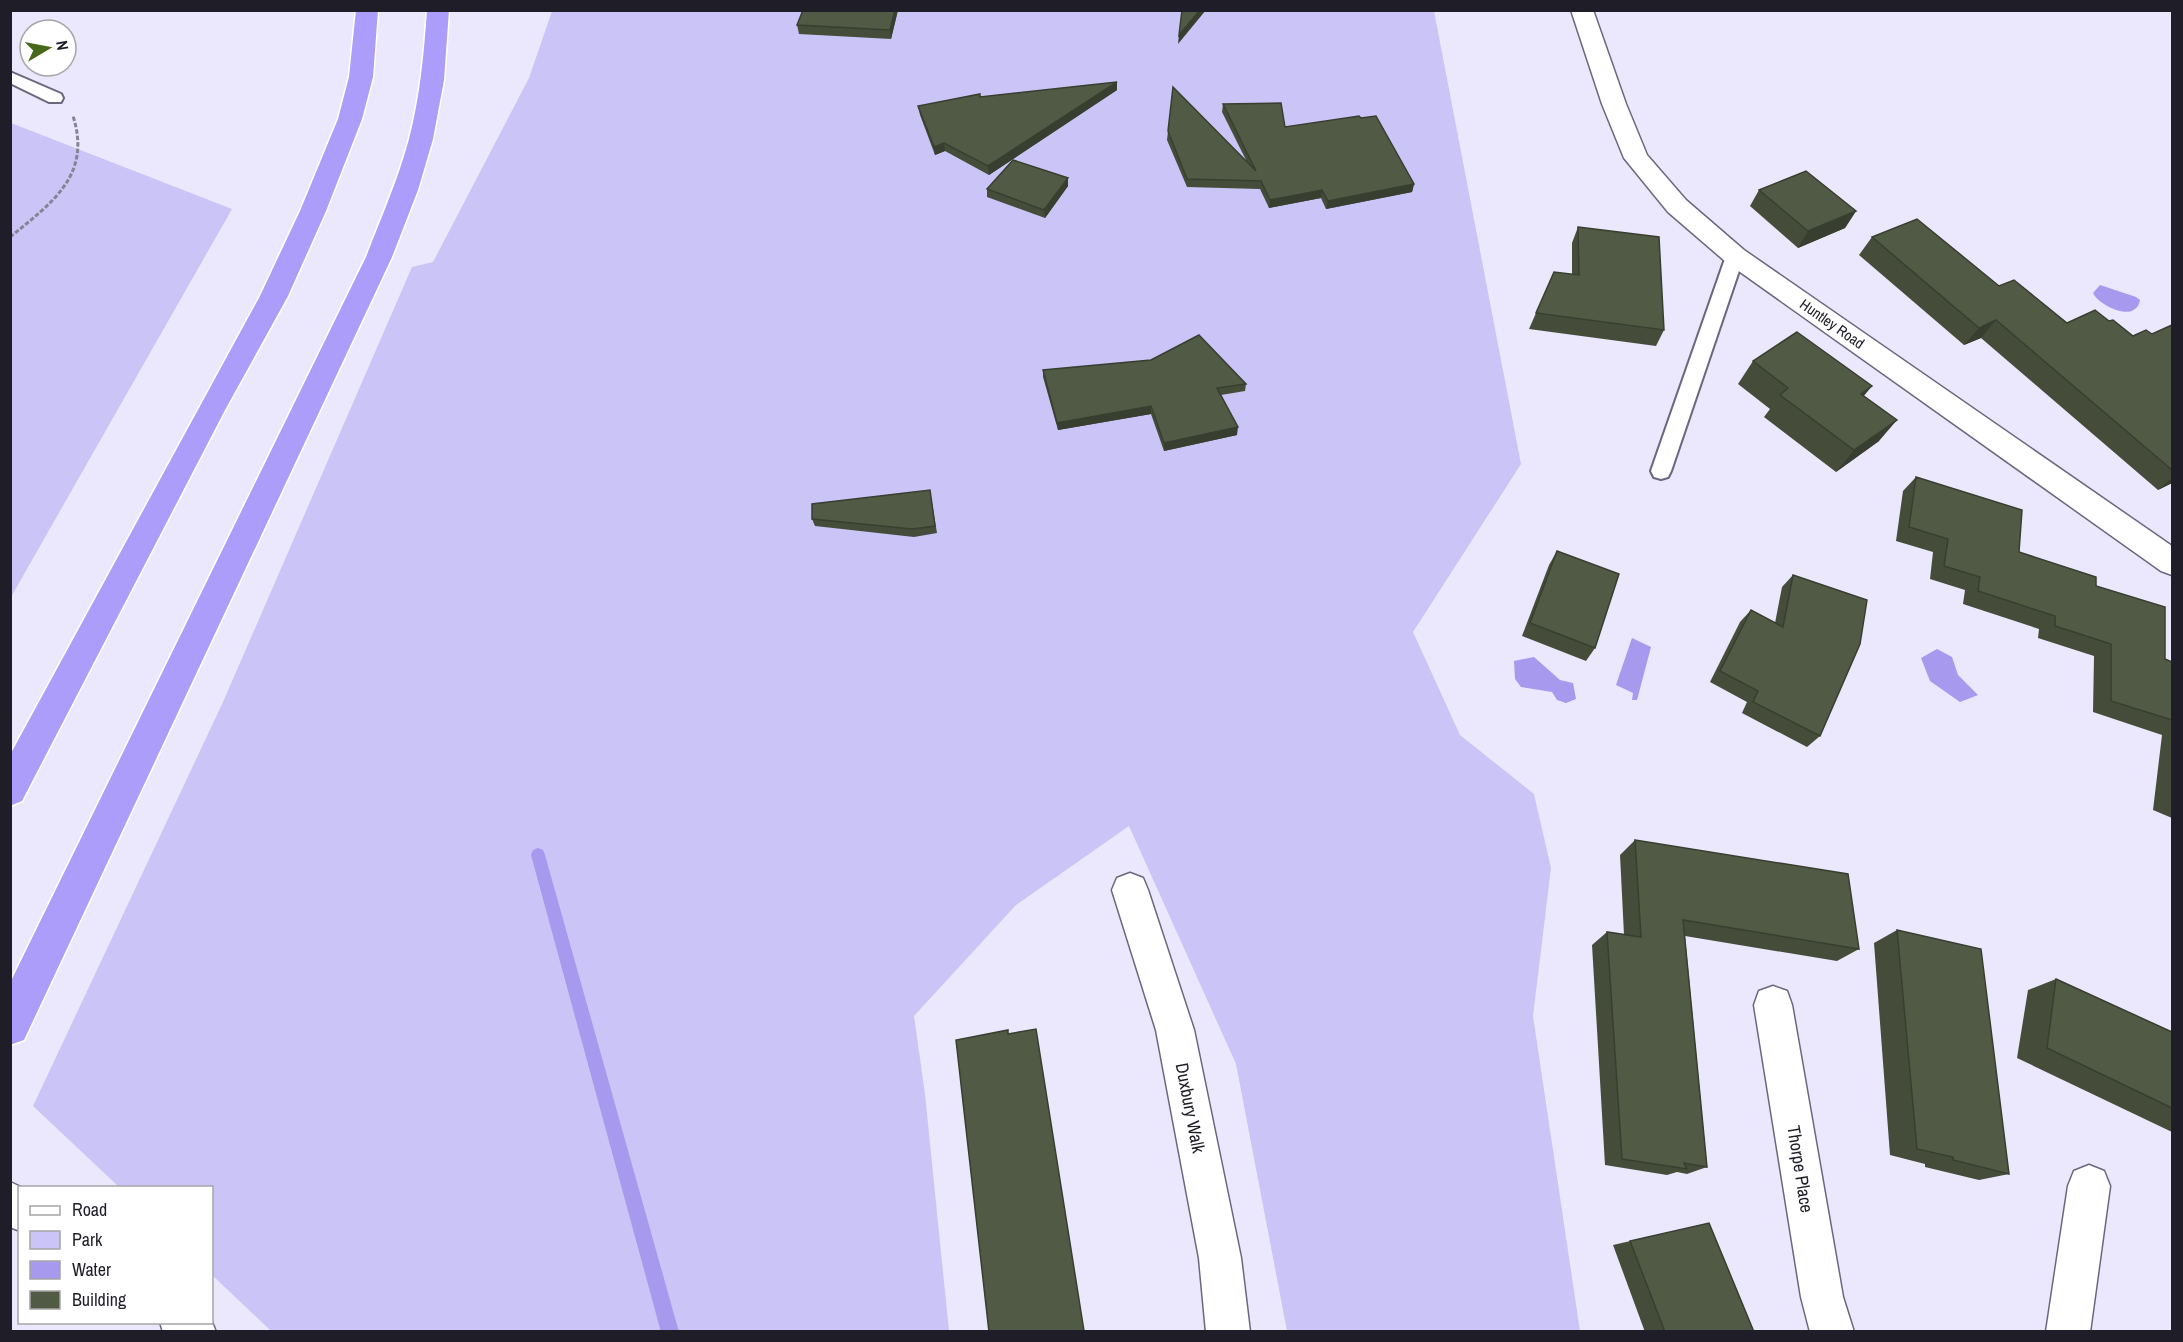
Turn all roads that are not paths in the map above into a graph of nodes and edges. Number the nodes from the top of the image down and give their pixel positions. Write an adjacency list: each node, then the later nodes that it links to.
1 (367, 10): 9 (highway)
2 (438, 10): 12 (highway)
3 (1582, 10): 6 (street, Huntley Road)
4 (10, 77): 5 (lane)
5 (55, 98)
6 (1736, 256): 7 (lane); 8 (street, Huntley Road)
7 (1661, 471)
8 (2172, 562)
9 (10, 790)
10 (1130, 890): 14 (street, Duxbury Walk)
11 (1773, 1005): 15 (street, Thorpe Place)
12 (10, 1026)
13 (2089, 1186): 16 (street)
14 (1227, 1332)
15 (1832, 1332)
16 (2068, 1332)

